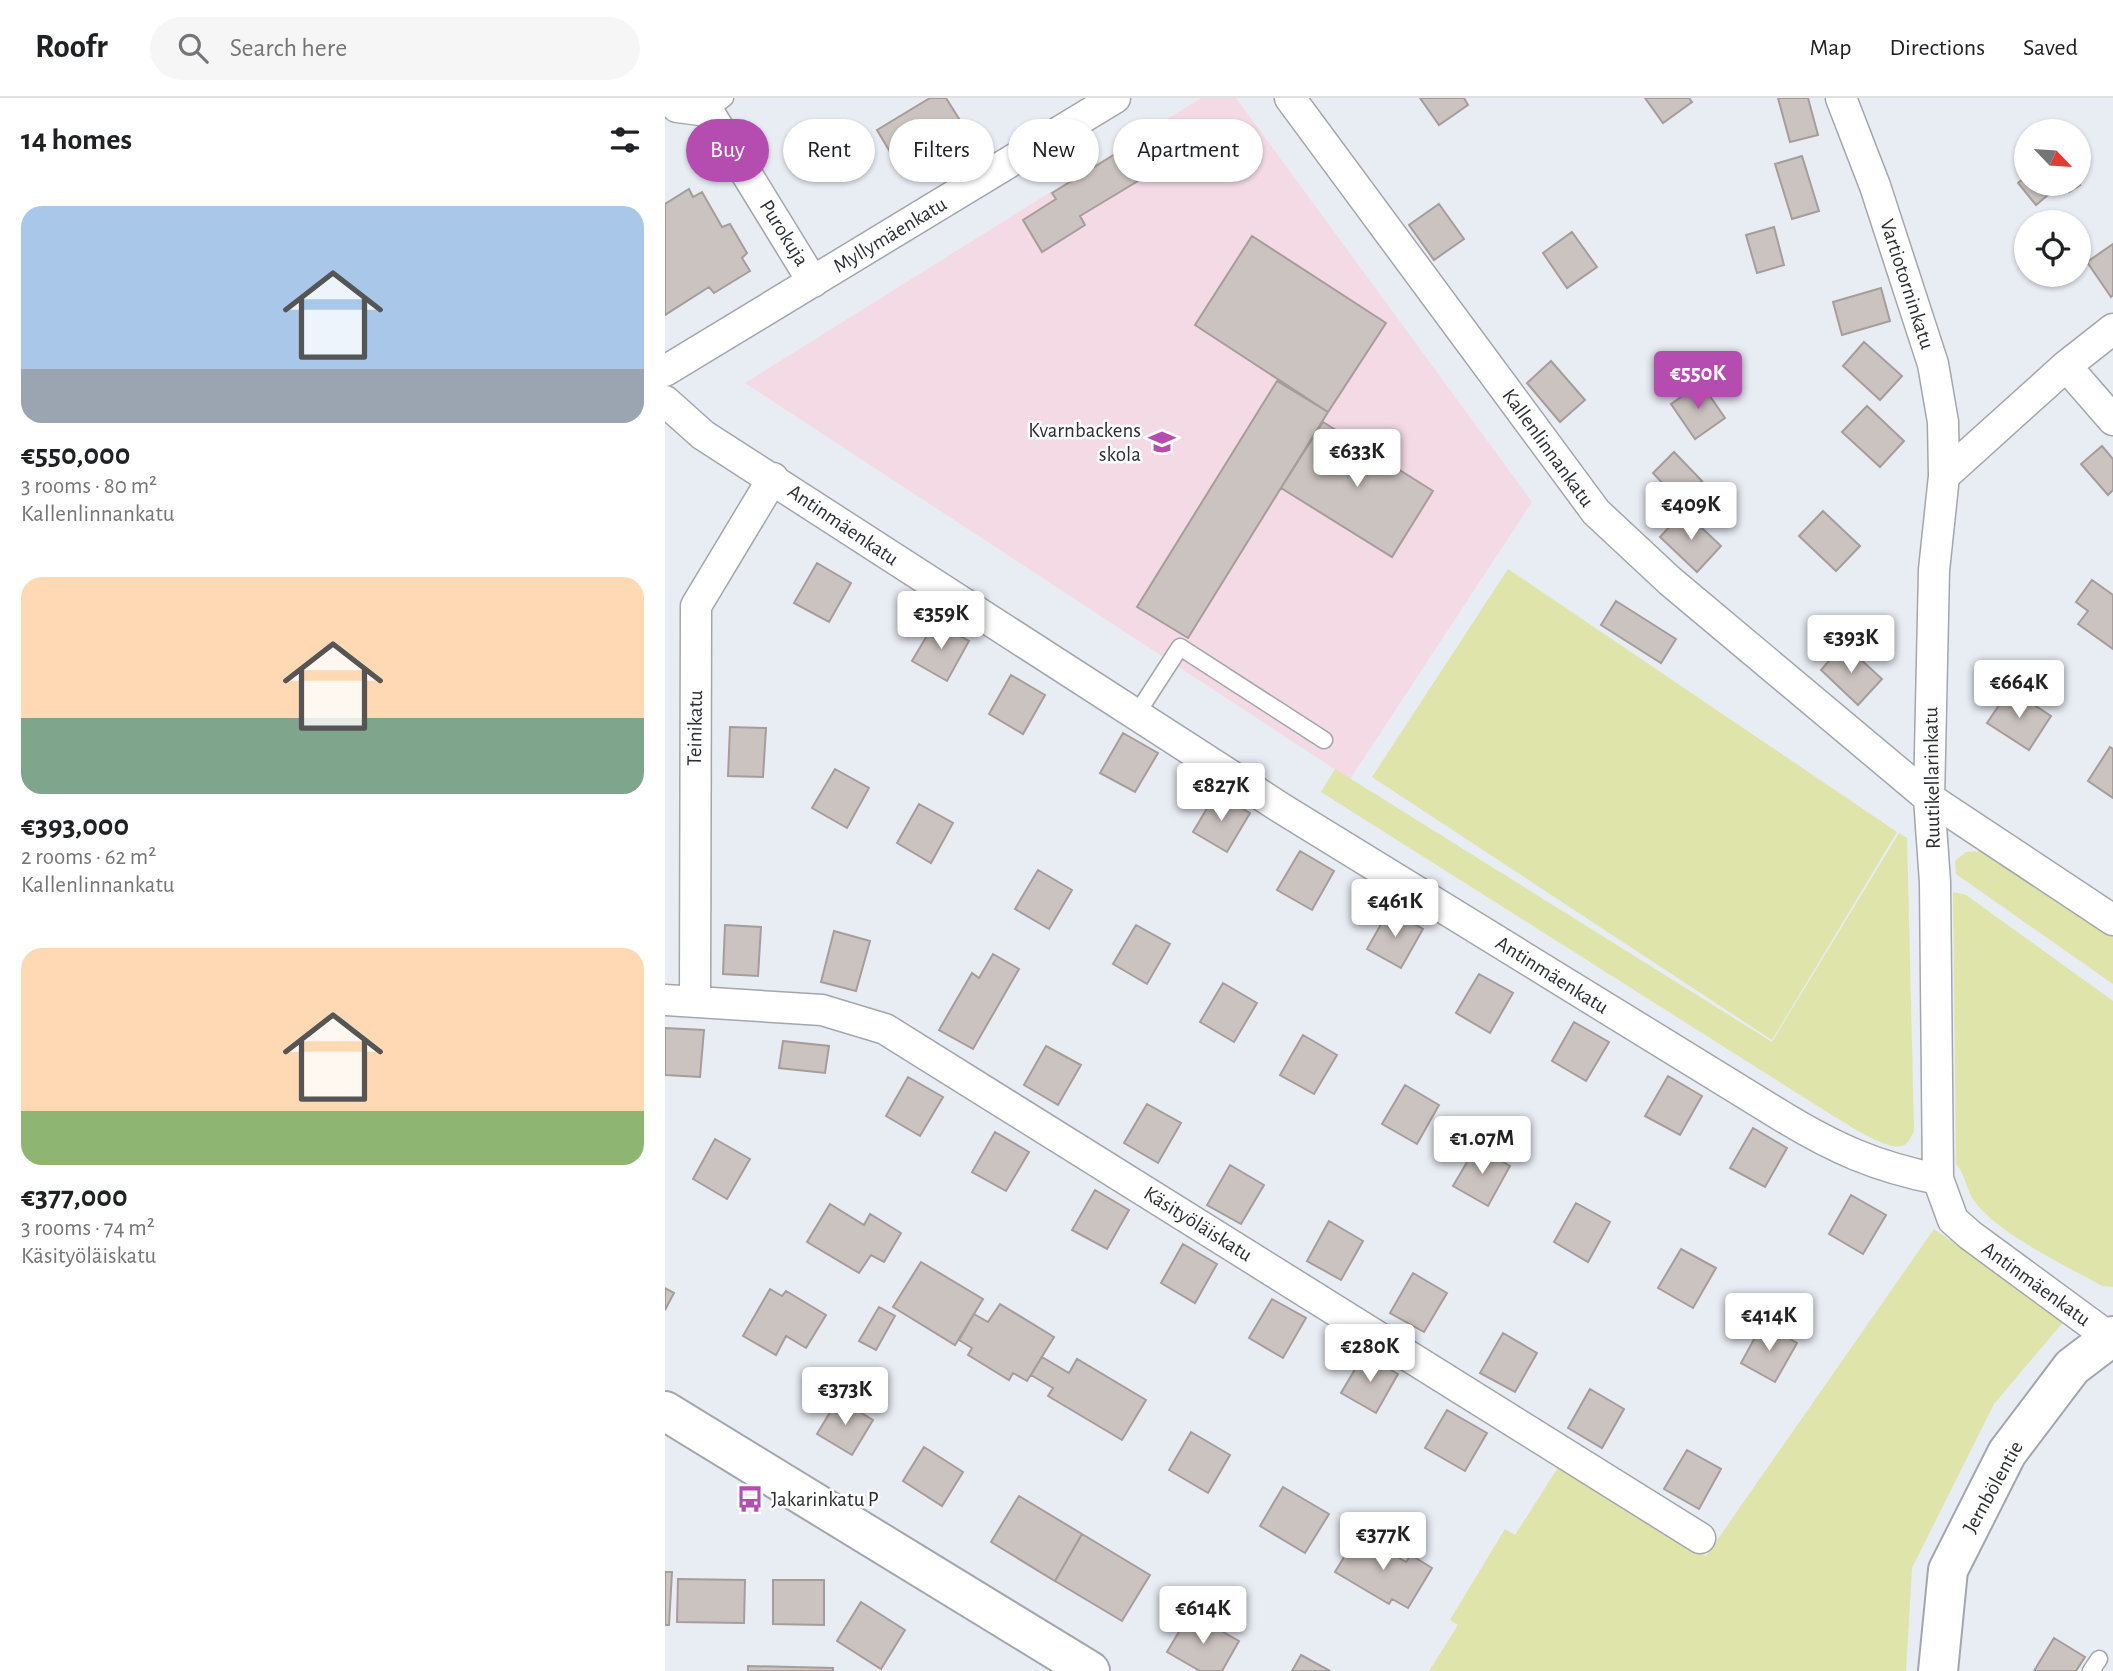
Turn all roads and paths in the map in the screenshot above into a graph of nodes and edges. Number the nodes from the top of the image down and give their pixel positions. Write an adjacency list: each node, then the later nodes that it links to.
1 (676, 98): 5 (street, Purokuja)
2 (1115, 98): 6 (street, Myllymäenkatu)
3 (1290, 98): 16 (street, Kallenlinnankatu)
4 (1845, 100): 12 (street, Vartiotorninkatu)
5 (716, 105): 6 (street, Purokuja)
6 (813, 282): 9 (street, Myllymäenkatu)
7 (2113, 328): 8 (street)
8 (2066, 366): 11 (street); 12 (street)
9 (665, 372)
10 (665, 401): 13 (street, Antinmäenkatu)
11 (2113, 420)
12 (1944, 477): 16 (street, Ruutikellarinkatu)
13 (773, 478): 14 (street, Antinmäenkatu); 18 (street, Teinikatu)
14 (1136, 715): 15 (lane); 20 (street, Antinmäenkatu)
15 (1324, 740)
16 (1929, 798): 17 (street, Kallenlinnankatu); 20 (street, Ruutikellarinkatu)
17 (2113, 920)
18 (695, 999): 19 (street, Käsityöläiskatu); 23 (street, Käsityöläiskatu)
19 (665, 1000)
20 (1938, 1179): 21 (street, Antinmäenkatu)
21 (2112, 1337): 25 (street, Jernbölentie)
22 (665, 1411): 24 (street)
23 (1700, 1538)
24 (1090, 1671)
25 (1938, 1671)

